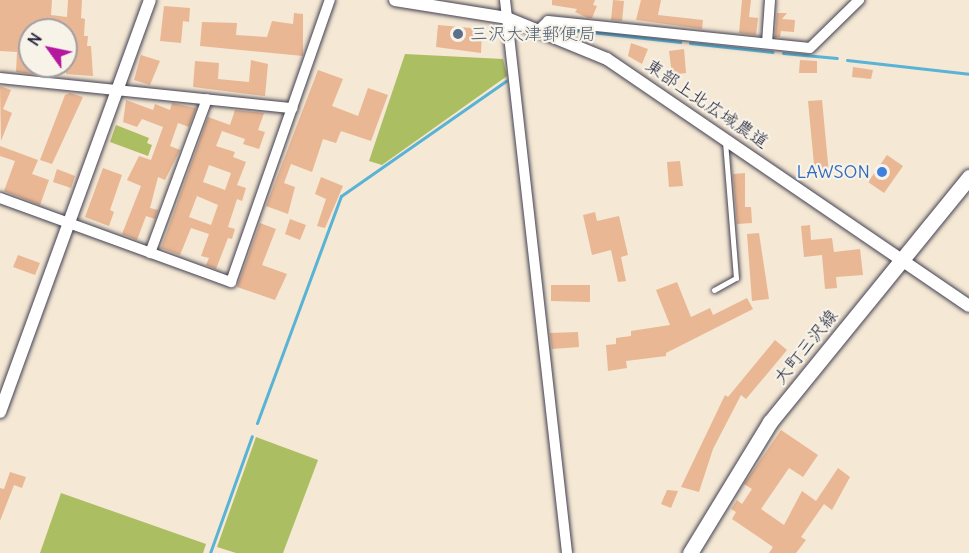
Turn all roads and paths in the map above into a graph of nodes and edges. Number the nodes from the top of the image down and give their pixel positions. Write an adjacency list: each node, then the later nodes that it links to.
1 (150, 0): 11 (street)
2 (330, 0): 13 (street)
3 (395, 0): 7 (street, 東部上北広域農道)
4 (505, 0): 7 (street)
5 (770, 0): 9 (street)
6 (859, 0): 9 (street)
7 (507, 18): 8 (street, 東部上北広域農道); 23 (street)
8 (540, 29): 9 (street); 14 (street, 東部上北広域農道)
9 (767, 43)
10 (0, 78): 11 (street)
11 (117, 88): 12 (street); 17 (street)
12 (207, 99): 13 (street); 18 (street)
13 (292, 108): 18 (street)
14 (724, 137): 19 (street, 東部上北広域農道); 20 (lane)
15 (969, 177): 19 (main road, 大町三沢線)
16 (0, 198): 17 (street)
17 (69, 223): 18 (street); 22 (street)
18 (150, 253)
19 (902, 260): 21 (street, 東部上北広域農道); 24 (main road, 大町三沢線)
20 (714, 290)
21 (969, 306)
22 (0, 412)
23 (567, 553)
24 (690, 553)

